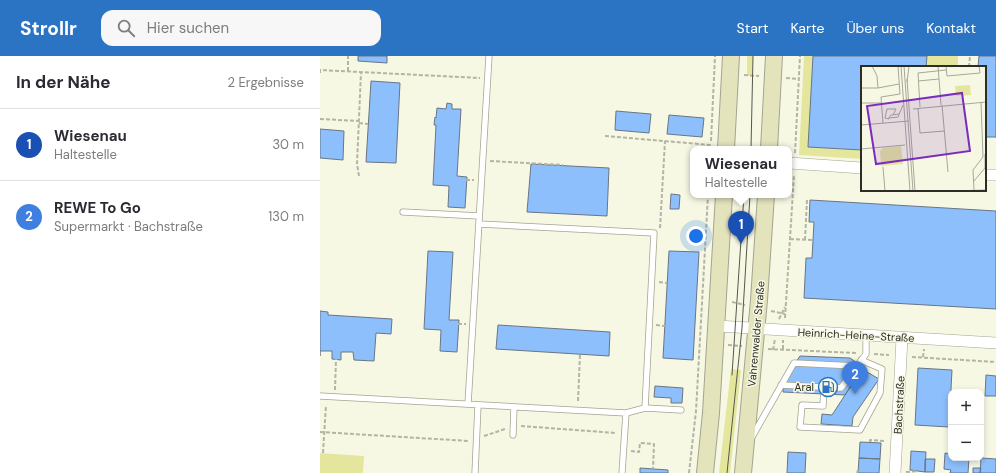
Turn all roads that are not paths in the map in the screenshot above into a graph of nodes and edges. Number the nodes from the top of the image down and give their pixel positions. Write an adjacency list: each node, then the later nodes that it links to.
1 (489, 56): 11 (lane)
2 (731, 56): 4 (main road)
3 (774, 56): 5 (main road)
4 (719, 146)
5 (769, 146)
6 (792, 163): 7 (street)
7 (861, 168)
8 (724, 198): 13 (main road)
9 (766, 198): 14 (main road, Vahrenwalder Straße)
10 (403, 212): 11 (lane)
11 (479, 216): 12 (lane)
12 (479, 224): 23 (lane); 26 (lane)
13 (716, 326): 14 (street, Heinrich-Heine-Straße); 33 (main road)
14 (756, 329): 15 (street, Heinrich-Heine-Straße); 30 (main road, Vahrenwalder Straße)
15 (866, 336): 16 (street, Heinrich-Heine-Straße); 18 (lane)
16 (902, 338): 17 (street, Heinrich-Heine-Straße); 35 (street, Bachstraße)
17 (996, 343)
18 (861, 360): 19 (lane); 21 (lane)
19 (856, 366): 20 (lane); 21 (lane)
20 (781, 385): 21 (lane); 30 (lane)
21 (824, 387)
22 (320, 396): 23 (lane)
23 (468, 404): 24 (lane)
24 (478, 405): 25 (lane); 31 (lane)
25 (514, 407): 28 (lane); 29 (lane)
26 (645, 408): 27 (lane); 28 (lane)
27 (681, 410)
28 (626, 413): 32 (lane)
29 (513, 435)
30 (746, 448): 34 (main road, Vahrenwalder Straße)
31 (475, 473)
32 (622, 473)
33 (705, 473)
34 (743, 473)
35 (895, 473)

